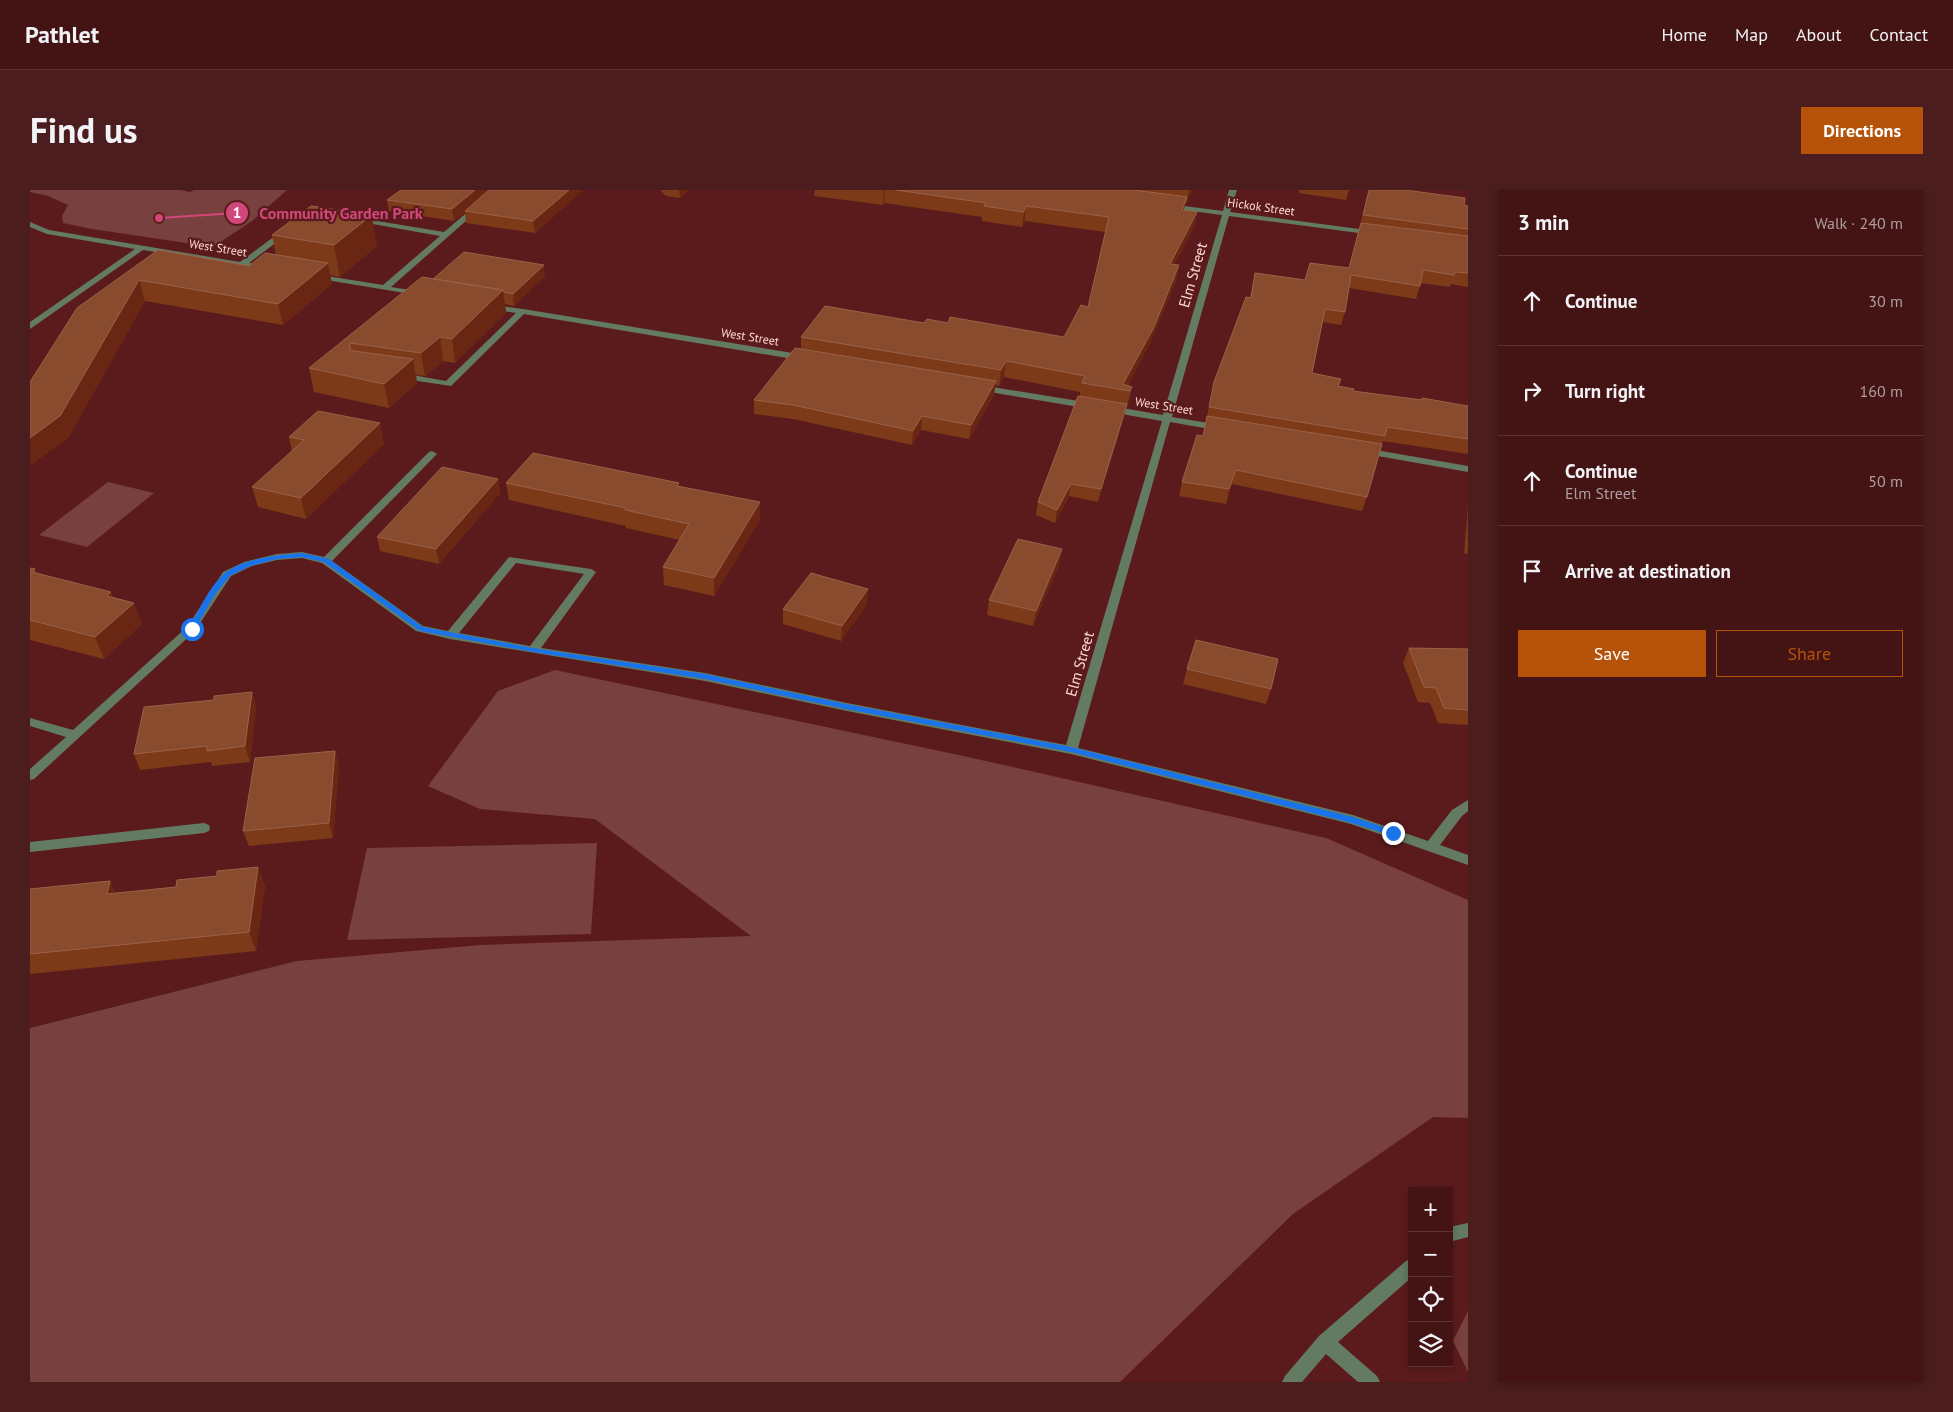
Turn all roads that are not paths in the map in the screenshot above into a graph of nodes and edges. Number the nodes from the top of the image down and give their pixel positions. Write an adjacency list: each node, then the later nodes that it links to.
1 (497, 190): 9 (street)
2 (1234, 190): 4 (street, Elm Street)
3 (1158, 204): 4 (street, Hickok Street)
4 (1227, 214): 8 (street, Hickok Street); 22 (street, Elm Street)
5 (348, 217): 9 (street)
6 (30, 224): 10 (street, West Street)
7 (294, 228): 11 (street)
8 (1379, 234)
9 (446, 235): 14 (street)
10 (141, 248): 11 (street, West Street); 18 (street)
11 (242, 264): 12 (street, West Street)
12 (270, 269)
13 (309, 275): 14 (street)
14 (385, 288): 15 (street)
15 (434, 296)
16 (483, 305): 17 (street, West Street)
17 (522, 311): 19 (street, West Street); 20 (street)
18 (30, 326)
19 (818, 361)
20 (395, 376)
21 (966, 385): 22 (street, West Street)
22 (1167, 419): 23 (street, West Street); 32 (street, Elm Street)
23 (1235, 430)
24 (1352, 449): 26 (street)
25 (432, 454): 27 (street)
26 (1468, 469)
27 (326, 560): 28 (street); 31 (street)
28 (450, 636): 29 (street); 29 (street)
29 (533, 650): 32 (street)
30 (30, 722): 31 (street)
31 (74, 735): 33 (street)
32 (1071, 750): 36 (street)
33 (30, 776)
34 (1468, 804): 36 (street)
35 (204, 828): 37 (street)
36 (1432, 846): 38 (street)
37 (30, 847)
38 (1468, 860)
39 (1468, 1230): 40 (street)
40 (1453, 1234)
41 (1408, 1270): 42 (street)
42 (1326, 1342): 43 (street); 44 (street)
43 (1290, 1382)
44 (1371, 1382)

